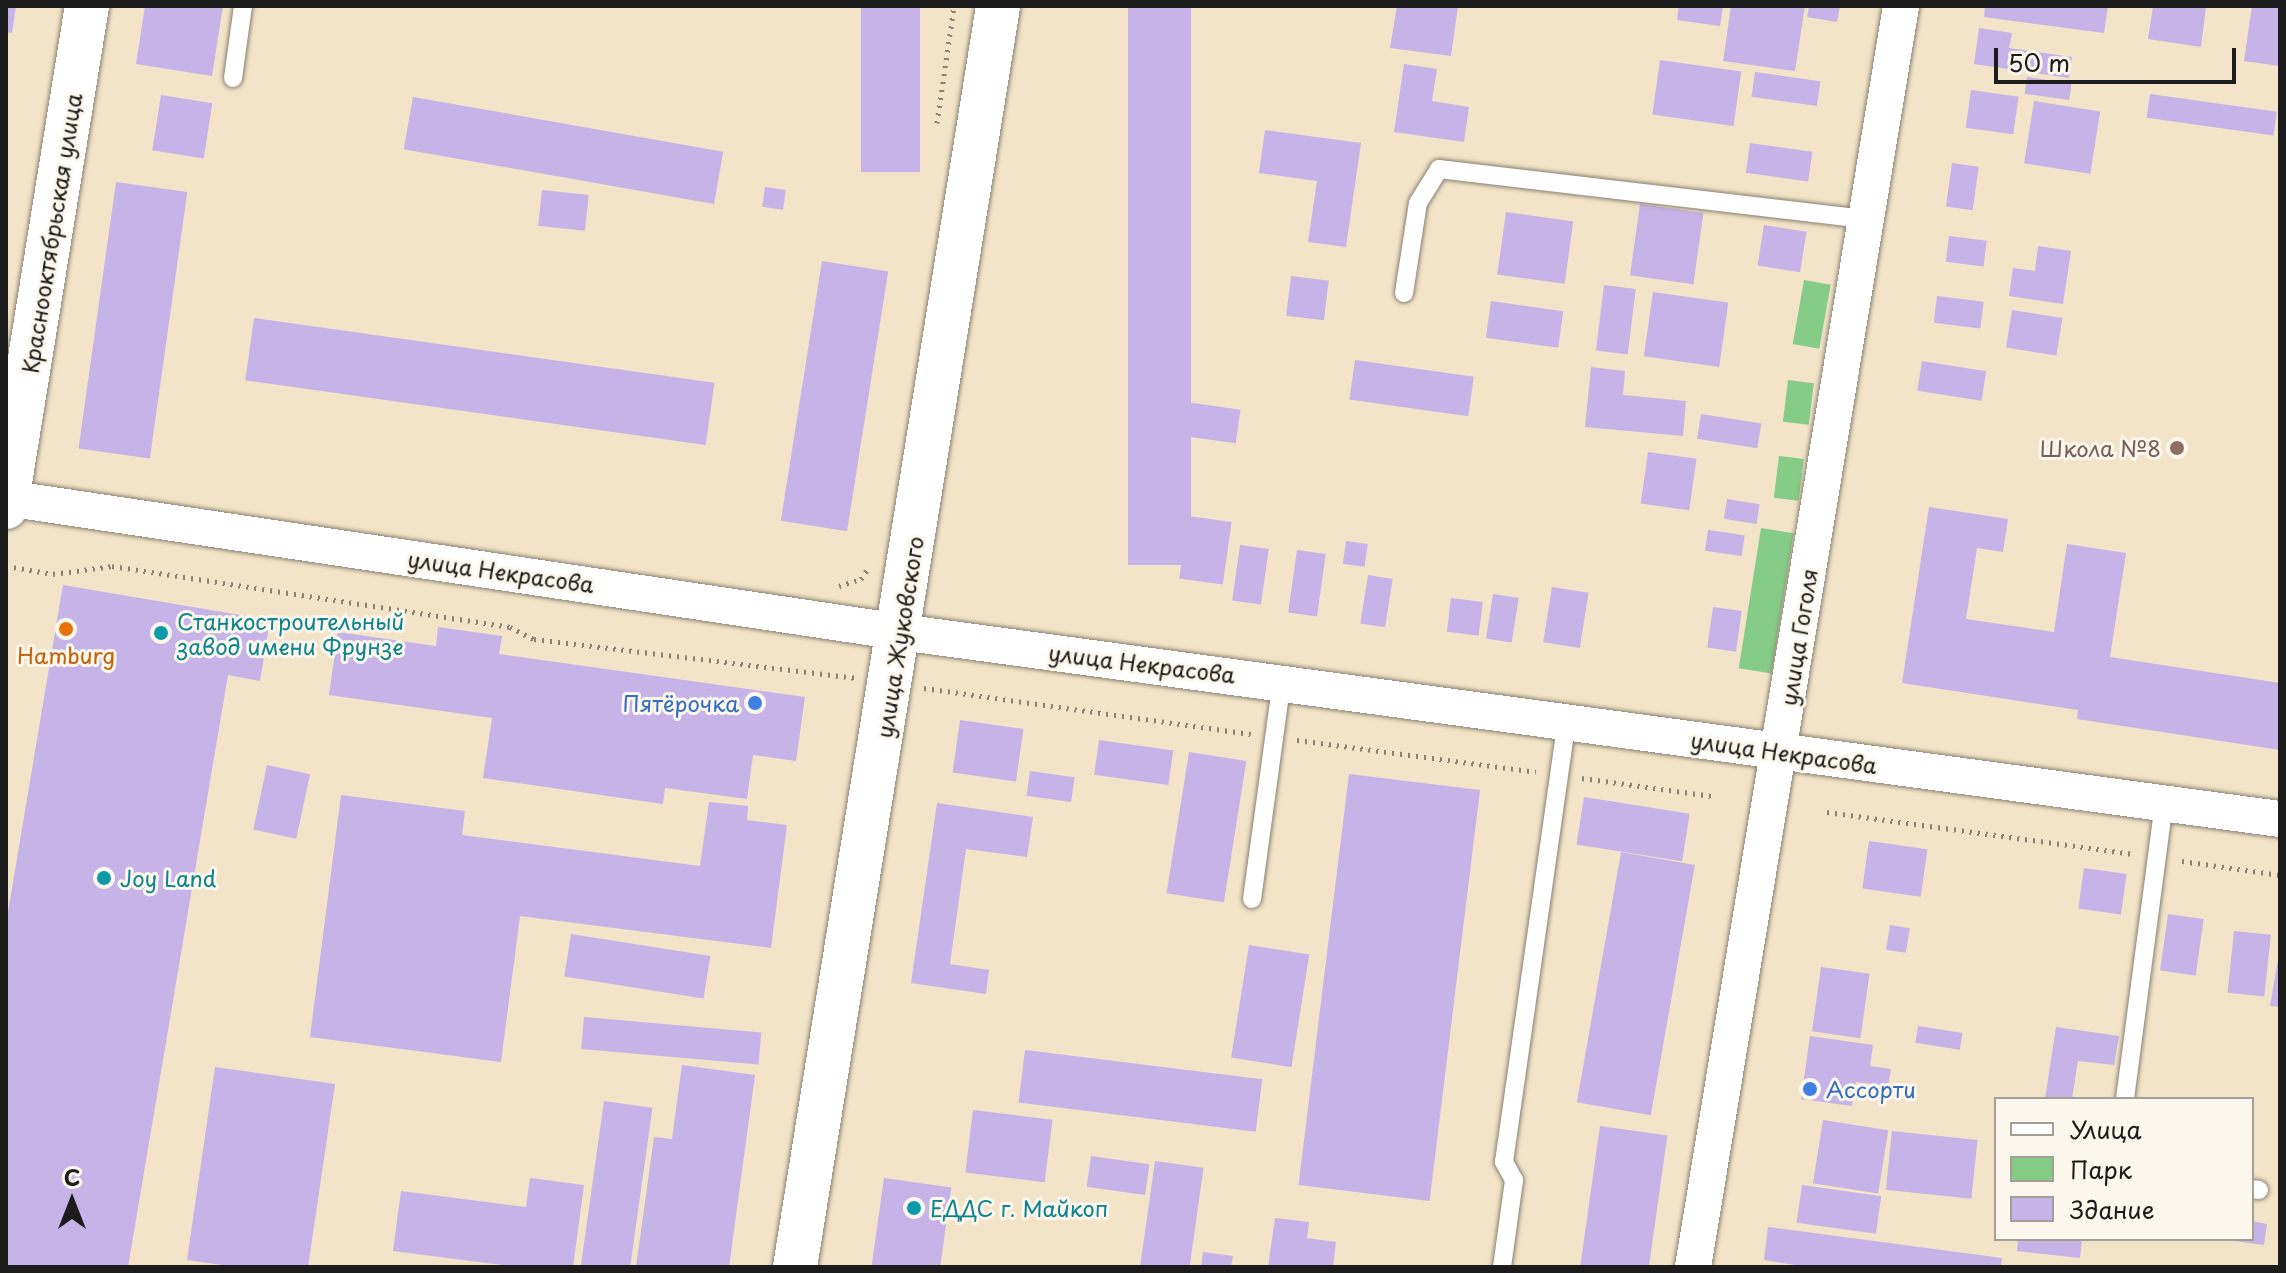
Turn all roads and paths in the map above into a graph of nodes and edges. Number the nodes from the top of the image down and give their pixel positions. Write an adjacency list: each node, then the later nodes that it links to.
1 (87, 6): 10 (street, Краснооктябрьская улица)
2 (243, 6): 6 (lane)
3 (954, 6): 7 (path)
4 (998, 6): 13 (street, улица Жуковского)
5 (1901, 6): 8 (street, улица Гоголя)
6 (233, 78)
7 (936, 132)
8 (1866, 219): 9 (lane); 16 (street, улица Гоголя)
9 (1404, 293)
10 (6, 501): 13 (street, улица Некрасова)
11 (875, 556): 12 (path)
12 (828, 585)
13 (900, 632): 14 (street, улица Некрасова); 24 (street, улица Жуковского)
14 (1282, 681): 15 (street, улица Некрасова); 22 (lane)
15 (1567, 722): 16 (street, улица Некрасова); 25 (lane)
16 (1779, 751): 17 (street, улица Некрасова); 26 (street, улица Гоголя)
17 (2164, 804): 19 (street, улица Некрасова); 20 (lane)
18 (1827, 812): 20 (path)
19 (2280, 819)
20 (2157, 857): 21 (path); 23 (lane)
21 (2280, 875)
22 (1252, 899)
23 (2125, 1097)
24 (795, 1267)
25 (1502, 1267)
26 (1693, 1267)

